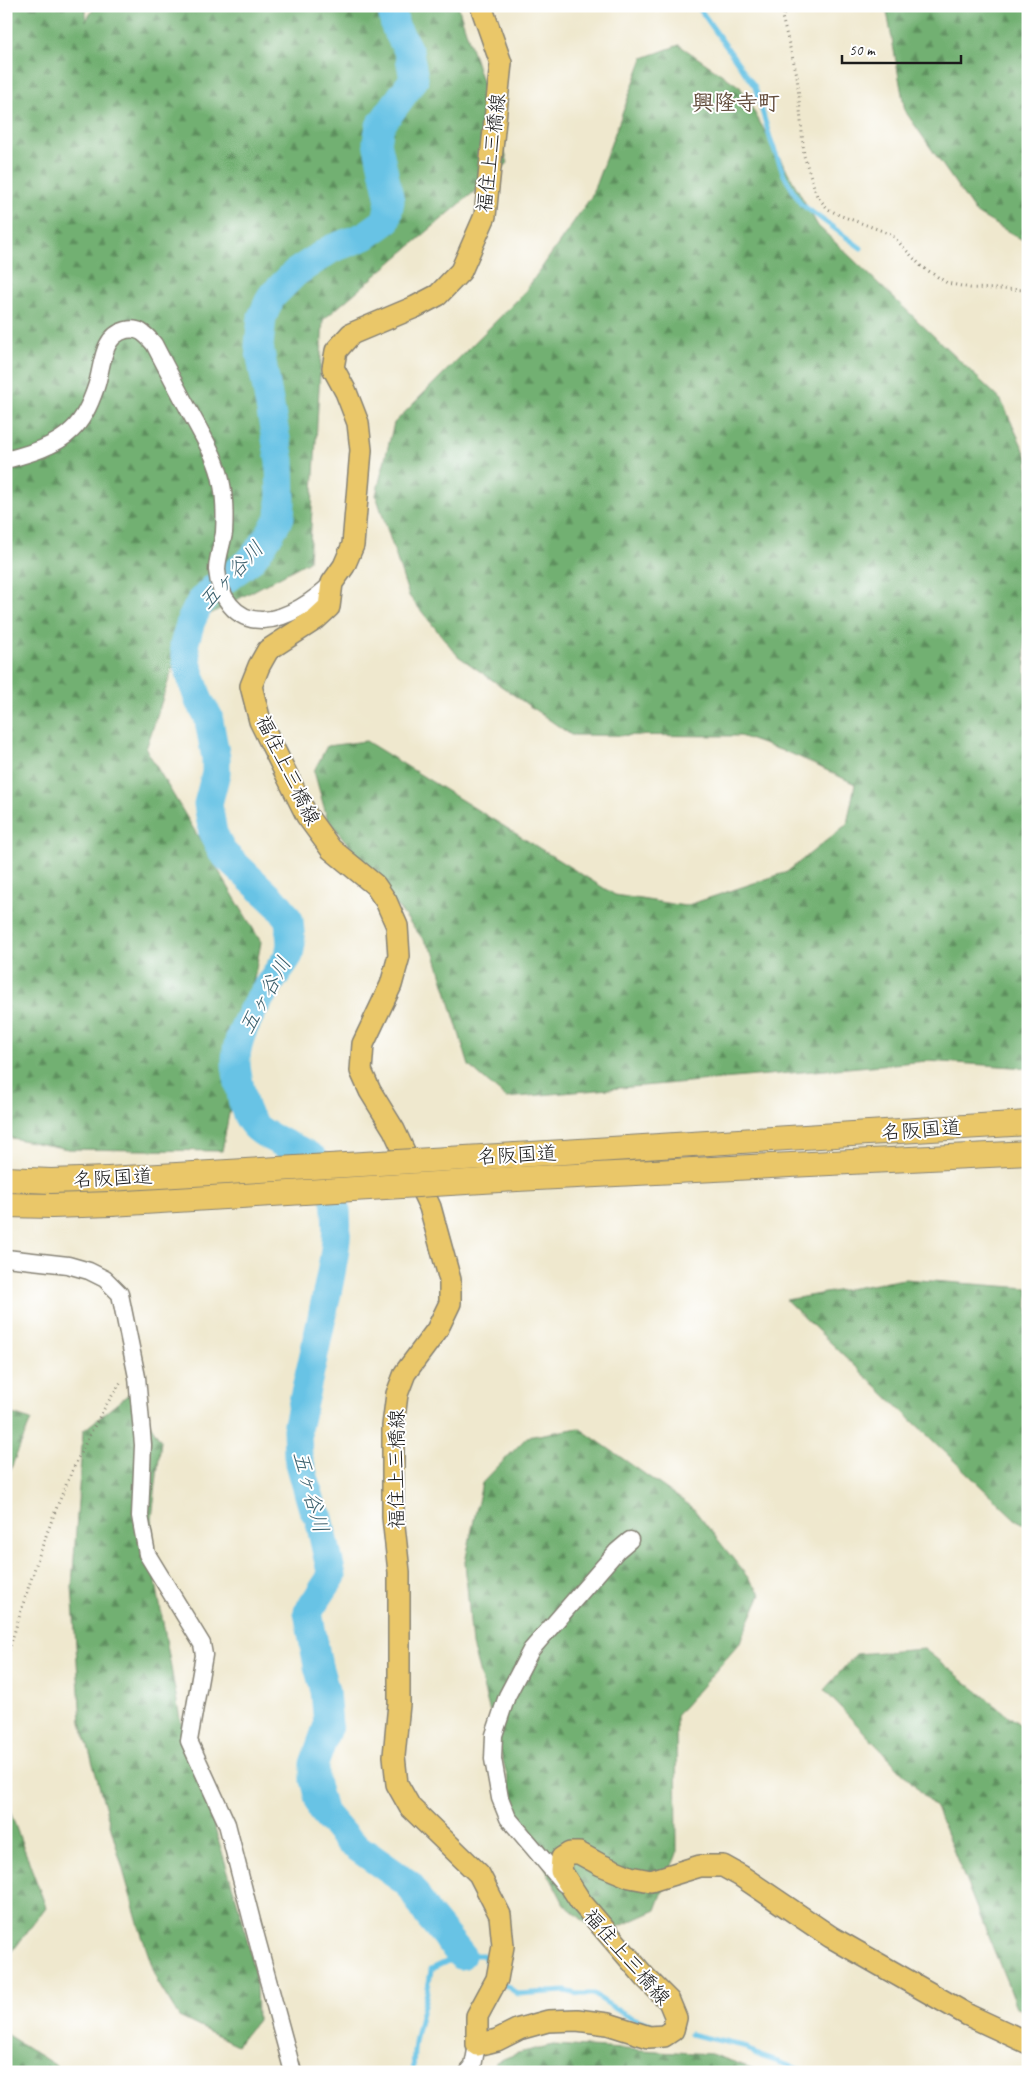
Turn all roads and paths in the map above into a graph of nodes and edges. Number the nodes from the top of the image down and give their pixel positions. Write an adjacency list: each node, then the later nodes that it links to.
1 (481, 6): 5 (main road, 福住上三橋線)
2 (790, 6): 3 (path)
3 (1028, 290)
4 (6, 460): 5 (street)
5 (332, 583): 16 (main road, 福住上三橋線)
6 (1028, 1123): 8 (highway, 名阪国道, bridge)
7 (1028, 1153): 9 (highway, 名阪国道, bridge)
8 (6, 1179)
9 (6, 1206)
10 (6, 1258): 11 (street)
11 (134, 1363): 13 (path); 17 (street)
12 (630, 1540): 14 (street)
13 (6, 1660)
14 (581, 1902): 15 (main road, 福住上三橋線); 16 (main road, 福住上三橋線)
15 (1028, 2043)
16 (476, 2044): 18 (street)
17 (293, 2072)
18 (468, 2072)

